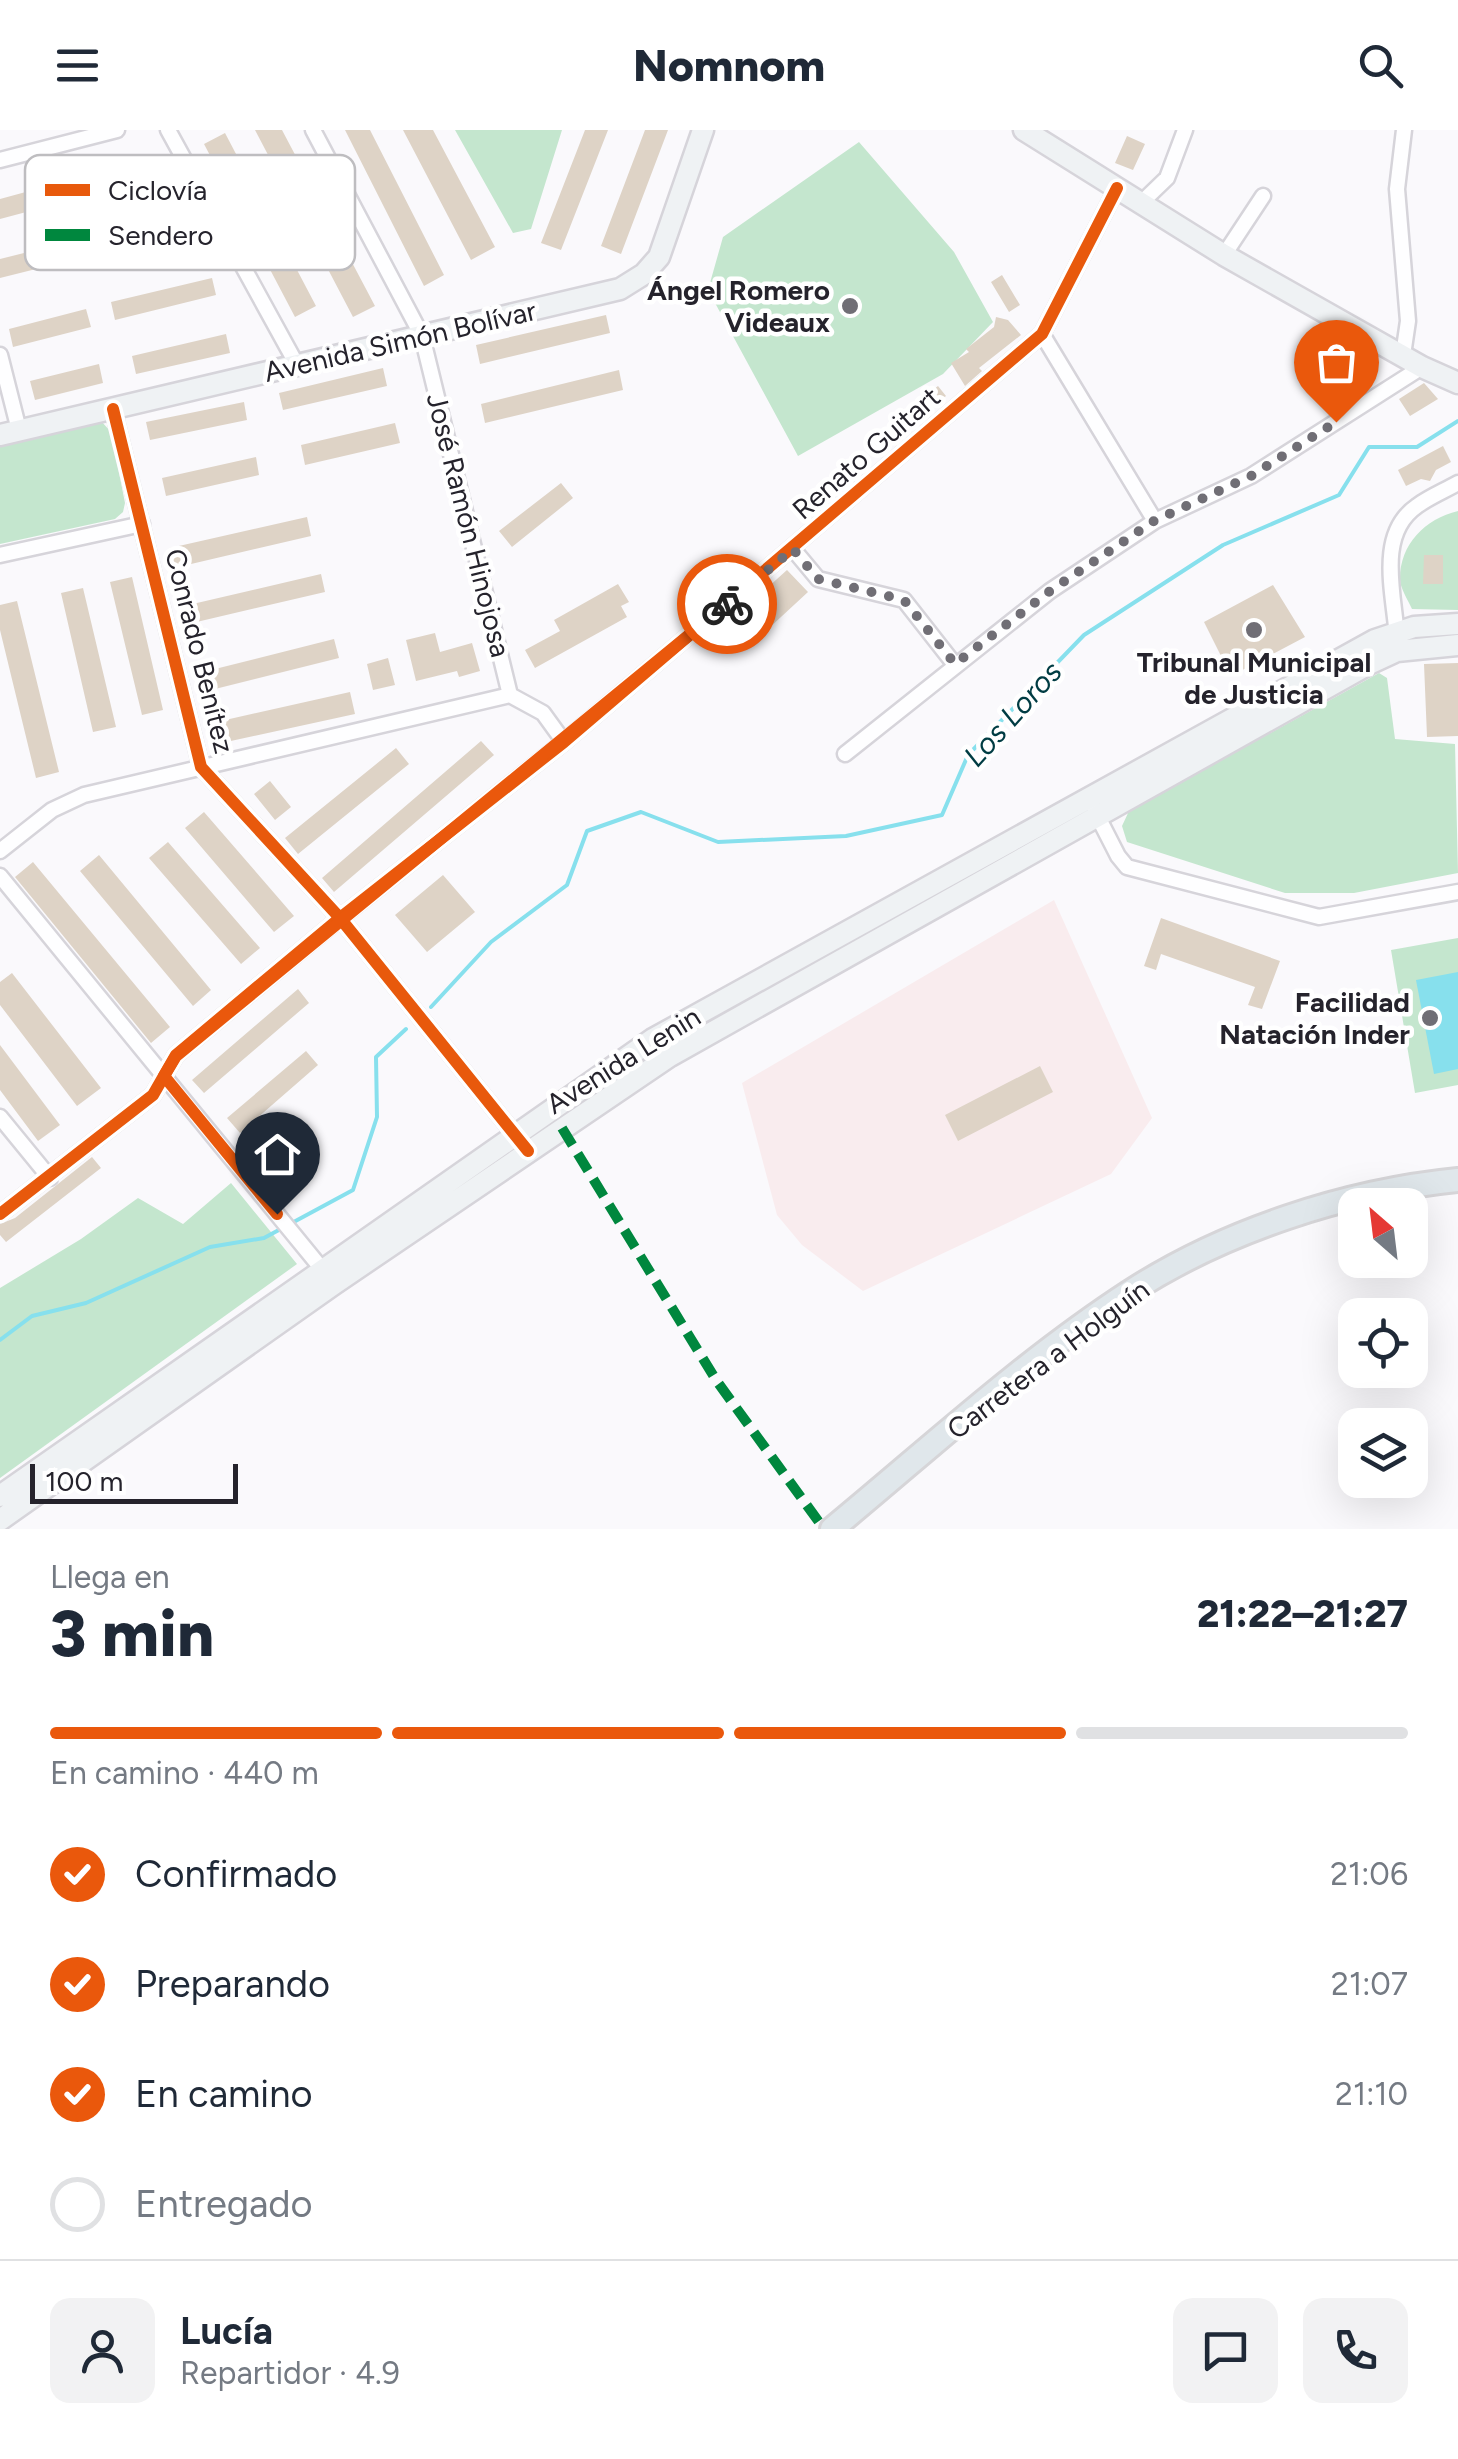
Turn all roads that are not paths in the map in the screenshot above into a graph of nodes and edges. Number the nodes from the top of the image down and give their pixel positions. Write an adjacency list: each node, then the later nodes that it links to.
1 (117, 130): 10 (street)
2 (168, 130): 8 (street)
3 (312, 130): 9 (street, José Ramón Hinojosa)
4 (704, 130): 18 (main road, Avenida Simón Bolívar)
5 (1024, 130): 11 (main road)
6 (1185, 130): 13 (street)
7 (1404, 130): 20 (street)
8 (182, 155)
9 (325, 155)
10 (0, 160)
11 (1117, 188): 13 (main road); 17 (street, Renato Guitart)
12 (1263, 196): 15 (street)
13 (1140, 204): 15 (main road)
14 (355, 211): 18 (street, José Ramón Hinojosa)
15 (1224, 255): 20 (main road)
16 (244, 270): 21 (street)
17 (1042, 334): 27 (street); 29 (street, Renato Guitart)
18 (422, 336): 21 (main road, Avenida Simón Bolívar); 35 (street, José Ramón Hinojosa)
19 (0, 355): 25 (street)
20 (1403, 355): 22 (main road)
21 (296, 365): 24 (main road, Avenida Simón Bolívar)
22 (1422, 367): 23 (main road); 27 (street)
23 (1452, 381)
24 (114, 408): 25 (main road, Avenida Simón Bolívar); 28 (street, Conrado Benítez)
25 (9, 432)
26 (1458, 483): 32 (street)
27 (1154, 521): 34 (street)
28 (142, 524): 30 (street); 38 (street, Conrado Benítez)
29 (793, 549): 34 (street); 36 (street, Renato Guitart)
30 (0, 554)
31 (1458, 624): 32 (main road, Avenida Lenin)
32 (1397, 641): 33 (main road, Avenida Lenin); 39 (main road, Avenida Lenin)
33 (1458, 645)
34 (955, 664): 37 (street)
35 (510, 695): 36 (street, José Ramón Hinojosa); 38 (street)
36 (564, 742): 43 (street, Renato Guitart)
37 (845, 754)
38 (202, 768): 40 (street); 43 (street, Conrado Benítez)
39 (1092, 806): 42 (street); 46 (main road, Avenida Lenin); 47 (main road, Avenida Lenin)
40 (0, 851)
41 (0, 876): 44 (street)
42 (1458, 892)
43 (340, 918): 44 (street, Renato Guitart); 46 (street, Conrado Benítez)
44 (164, 1076): 48 (street, Renato Guitart); 51 (street)
45 (0, 1117): 48 (street)
46 (514, 1134): 47 (street, Conrado Benítez); 51 (main road, Avenida Lenin)
47 (528, 1151): 51 (main road, Avenida Lenin)
48 (50, 1178): 50 (street, Renato Guitart)
49 (1458, 1180): 54 (main road, Carretera a Holguín)
50 (0, 1214)
51 (327, 1276): 52 (main road, Avenida Lenin); 53 (main road, Avenida Lenin)
52 (0, 1496)
53 (0, 1520)
54 (832, 1529)

